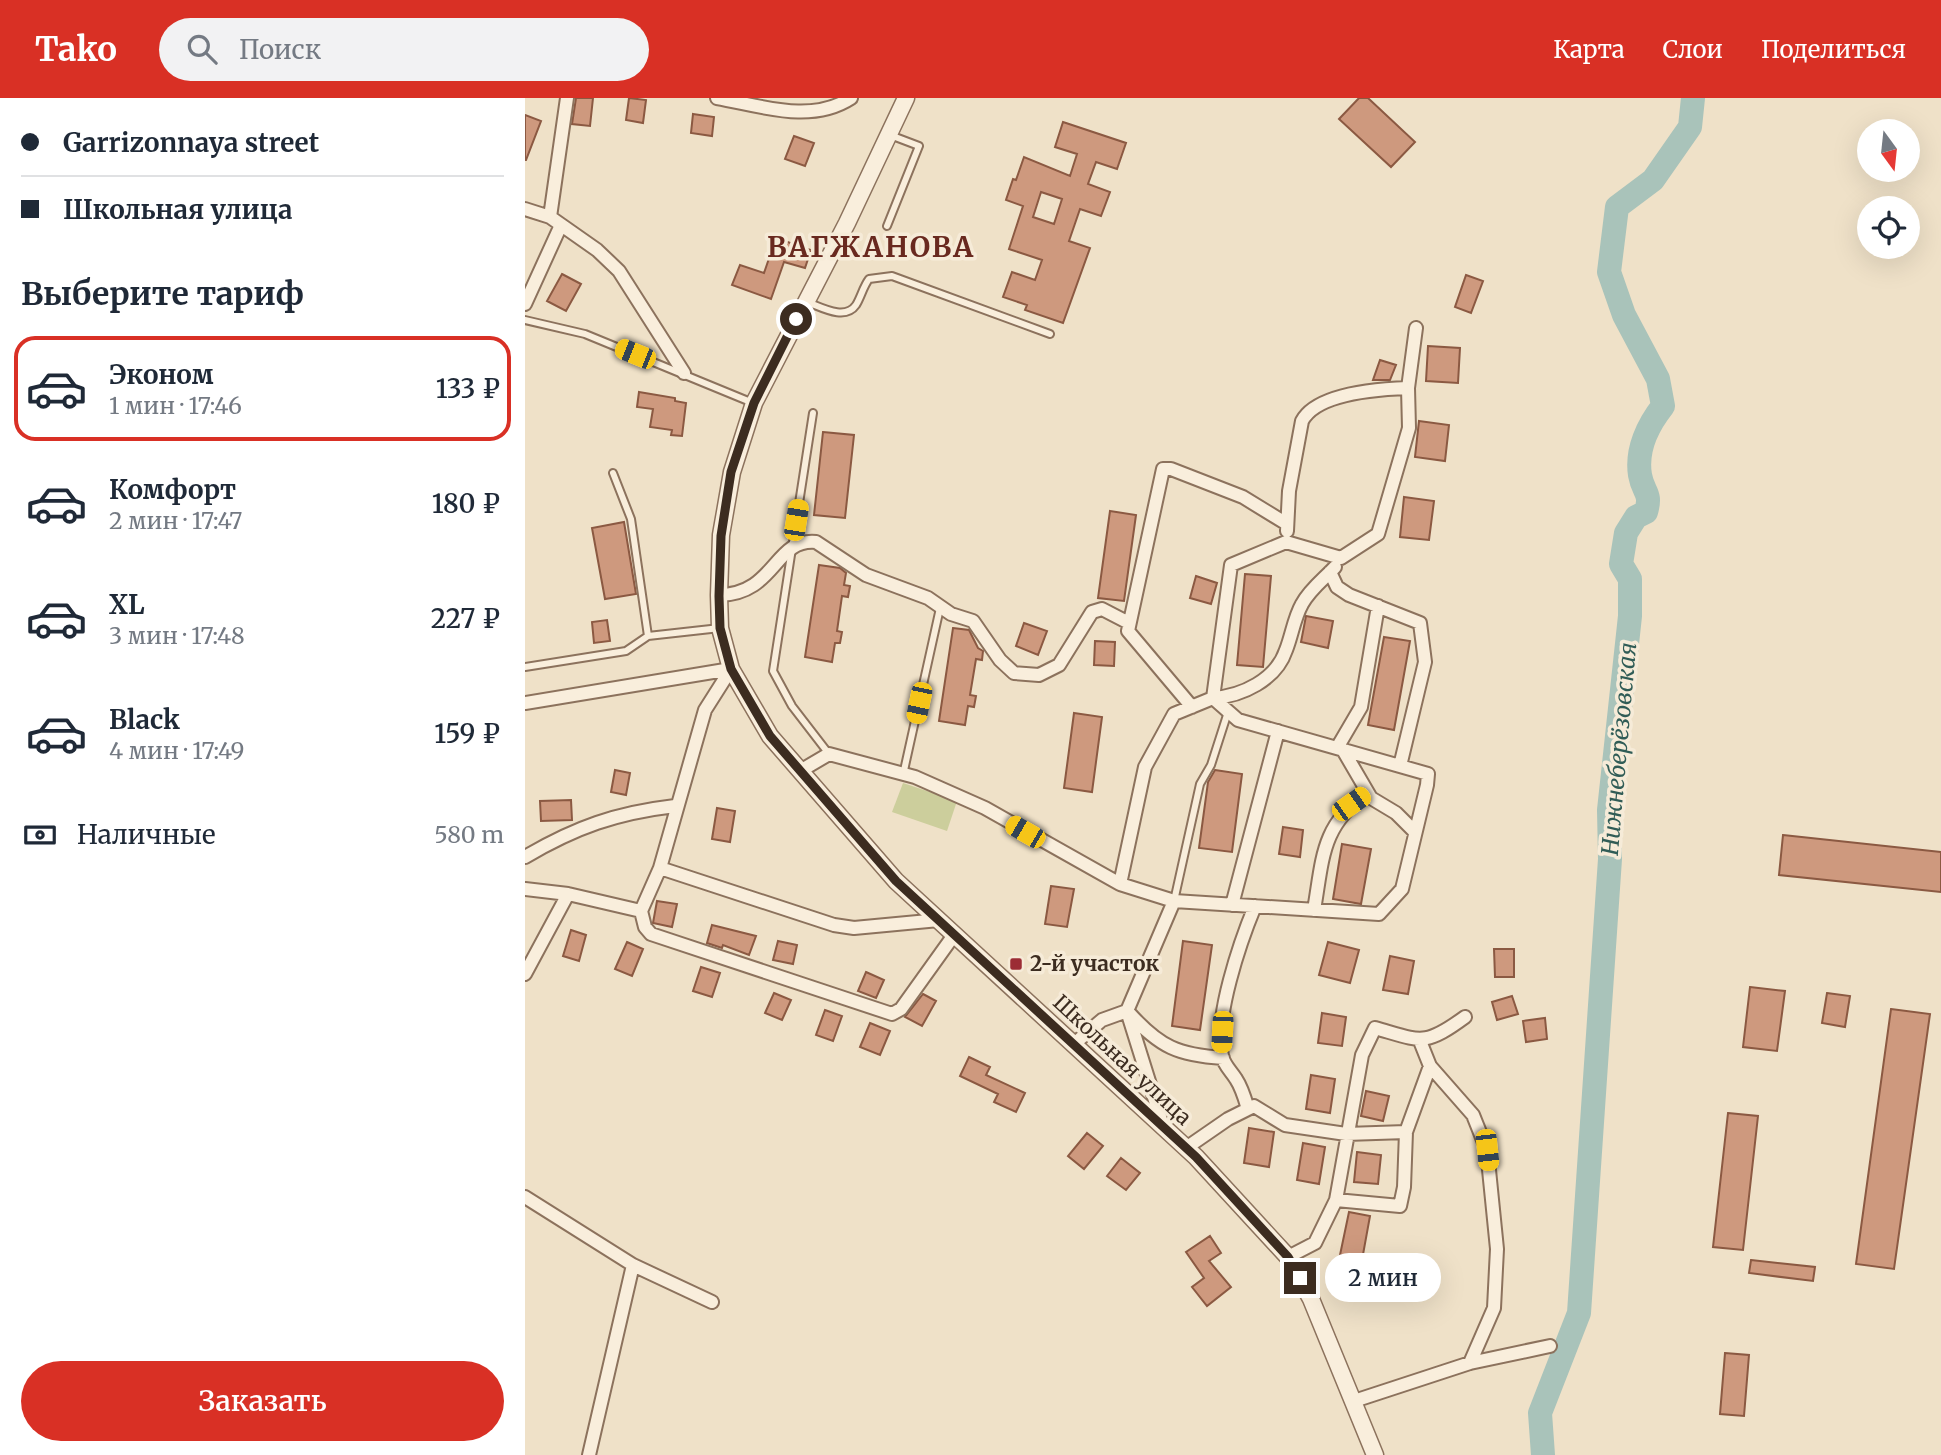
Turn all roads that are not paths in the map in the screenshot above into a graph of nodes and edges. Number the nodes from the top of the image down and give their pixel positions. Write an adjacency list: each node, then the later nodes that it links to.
1 (567, 98): 7 (street)
2 (717, 98): 3 (street)
3 (851, 98)
4 (906, 98): 5 (street, Школьная улица)
5 (890, 135): 8 (lane); 9 (street, Школьная улица)
6 (525, 209): 7 (street)
7 (556, 221): 10 (street); 14 (street)
8 (887, 226)
9 (806, 302): 13 (lane); 16 (street, Школьная улица)
10 (525, 304)
11 (525, 320): 14 (lane)
12 (1416, 328): 15 (street)
13 (1050, 334)
14 (684, 373): 16 (lane)
15 (1408, 388): 19 (street); 22 (street)
16 (754, 403): 24 (street, Школьная улица)
17 (813, 413): 21 (lane)
18 (613, 473): 29 (lane)
19 (1287, 524): 20 (street); 27 (street)
20 (1286, 542): 22 (street); 32 (street)
21 (792, 547): 24 (street); 25 (street); 38 (lane)
22 (1341, 558): 23 (street)
23 (1330, 572): 26 (street); 32 (street)
24 (719, 596): 28 (street, Школьная улица)
25 (940, 606): 27 (street); 41 (lane)
26 (1377, 607): 37 (street); 39 (street)
27 (1129, 623): 34 (street)
28 (720, 628): 29 (lane); 31 (street, Школьная улица)
29 (648, 636): 30 (lane)
30 (525, 667)
31 (731, 669): 33 (street); 40 (street, Школьная улица); 43 (street)
32 (1213, 698): 34 (street); 35 (street)
33 (525, 703)
34 (1192, 707): 47 (street)
35 (1228, 712): 36 (street); 50 (lane)
36 (1278, 731): 37 (street); 51 (street)
37 (1340, 749): 39 (street); 42 (street)
38 (829, 754): 40 (street); 41 (street)
39 (1400, 766): 44 (street)
40 (800, 771): 55 (street, Школьная улица)
41 (903, 776): 47 (street)
42 (1367, 793): 44 (street); 53 (street)
43 (675, 806): 45 (street); 46 (street)
44 (1416, 832): 53 (street)
45 (525, 857)
46 (660, 869): 54 (street); 55 (street)
47 (1120, 884): 50 (street)
48 (525, 889): 49 (street)
49 (568, 894): 54 (street); 57 (street)
50 (1174, 901): 51 (street); 58 (street)
51 (1233, 905): 52 (street)
52 (1255, 906): 53 (street); 62 (street)
53 (1314, 910)
54 (641, 911): 56 (street)
55 (939, 920): 56 (street, Школьная улица)
56 (954, 935): 61 (street, Школьная улица)
57 (525, 974)
58 (1127, 1011): 61 (street); 62 (street); 65 (street)
59 (1465, 1017): 60 (street)
60 (1420, 1041): 63 (street); 67 (street)
61 (1074, 1044): 65 (street, Школьная улица)
62 (1223, 1058): 64 (street)
63 (1430, 1066): 66 (street); 75 (street)
64 (1248, 1109): 67 (street); 68 (street)
65 (1163, 1126): 68 (street, Школьная улица)
66 (1406, 1132): 67 (street); 70 (street)
67 (1346, 1134): 70 (street)
68 (1186, 1148): 71 (street, Школьная улица)
69 (525, 1197): 72 (street)
70 (1336, 1200): 71 (street)
71 (1288, 1257): 76 (street, Школьная улица)
72 (633, 1265): 73 (street); 77 (street)
73 (712, 1302)
74 (1550, 1346): 75 (street)
75 (1470, 1363): 76 (street)
76 (1354, 1401): 78 (street, Школьная улица)
77 (589, 1455)
78 (1375, 1455)

